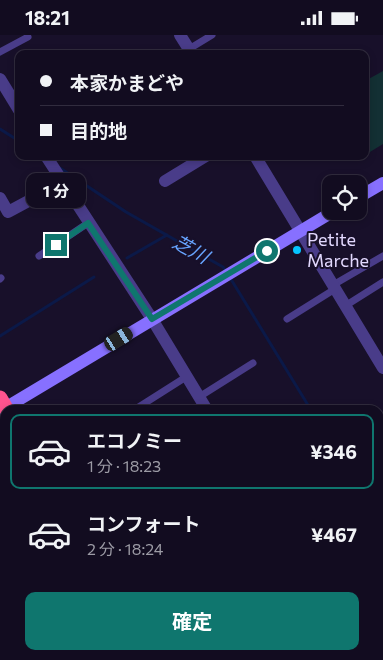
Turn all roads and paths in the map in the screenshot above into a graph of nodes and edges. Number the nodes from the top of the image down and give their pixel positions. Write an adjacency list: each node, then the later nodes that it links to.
1 (180, 35): 4 (street)
2 (212, 35): 5 (lane)
3 (28, 37): 6 (lane)
4 (189, 50)
5 (191, 50)
6 (0, 52)
7 (0, 79): 8 (street)
8 (15, 103)
9 (48, 160): 13 (street)
10 (199, 160): 12 (street)
11 (257, 160): 19 (street)
12 (165, 181)
13 (62, 182): 16 (street); 18 (street)
14 (383, 183): 15 (street)
15 (367, 192)
16 (0, 198)
17 (322, 218): 19 (street)
18 (88, 223): 20 (lane); 25 (street)
19 (300, 232): 23 (street); 25 (street)
20 (39, 256)
21 (383, 256): 23 (lane)
22 (383, 282): 24 (lane)
23 (334, 287): 24 (street); 26 (lane)
24 (345, 306): 27 (street)
25 (152, 319): 30 (street); 32 (street)
26 (287, 319)
27 (378, 348): 29 (street)
28 (254, 363): 31 (lane)
29 (383, 369)
30 (186, 377): 31 (street); 33 (lane)
31 (199, 397): 34 (street)
32 (6, 405)
33 (142, 405)
34 (203, 405)

